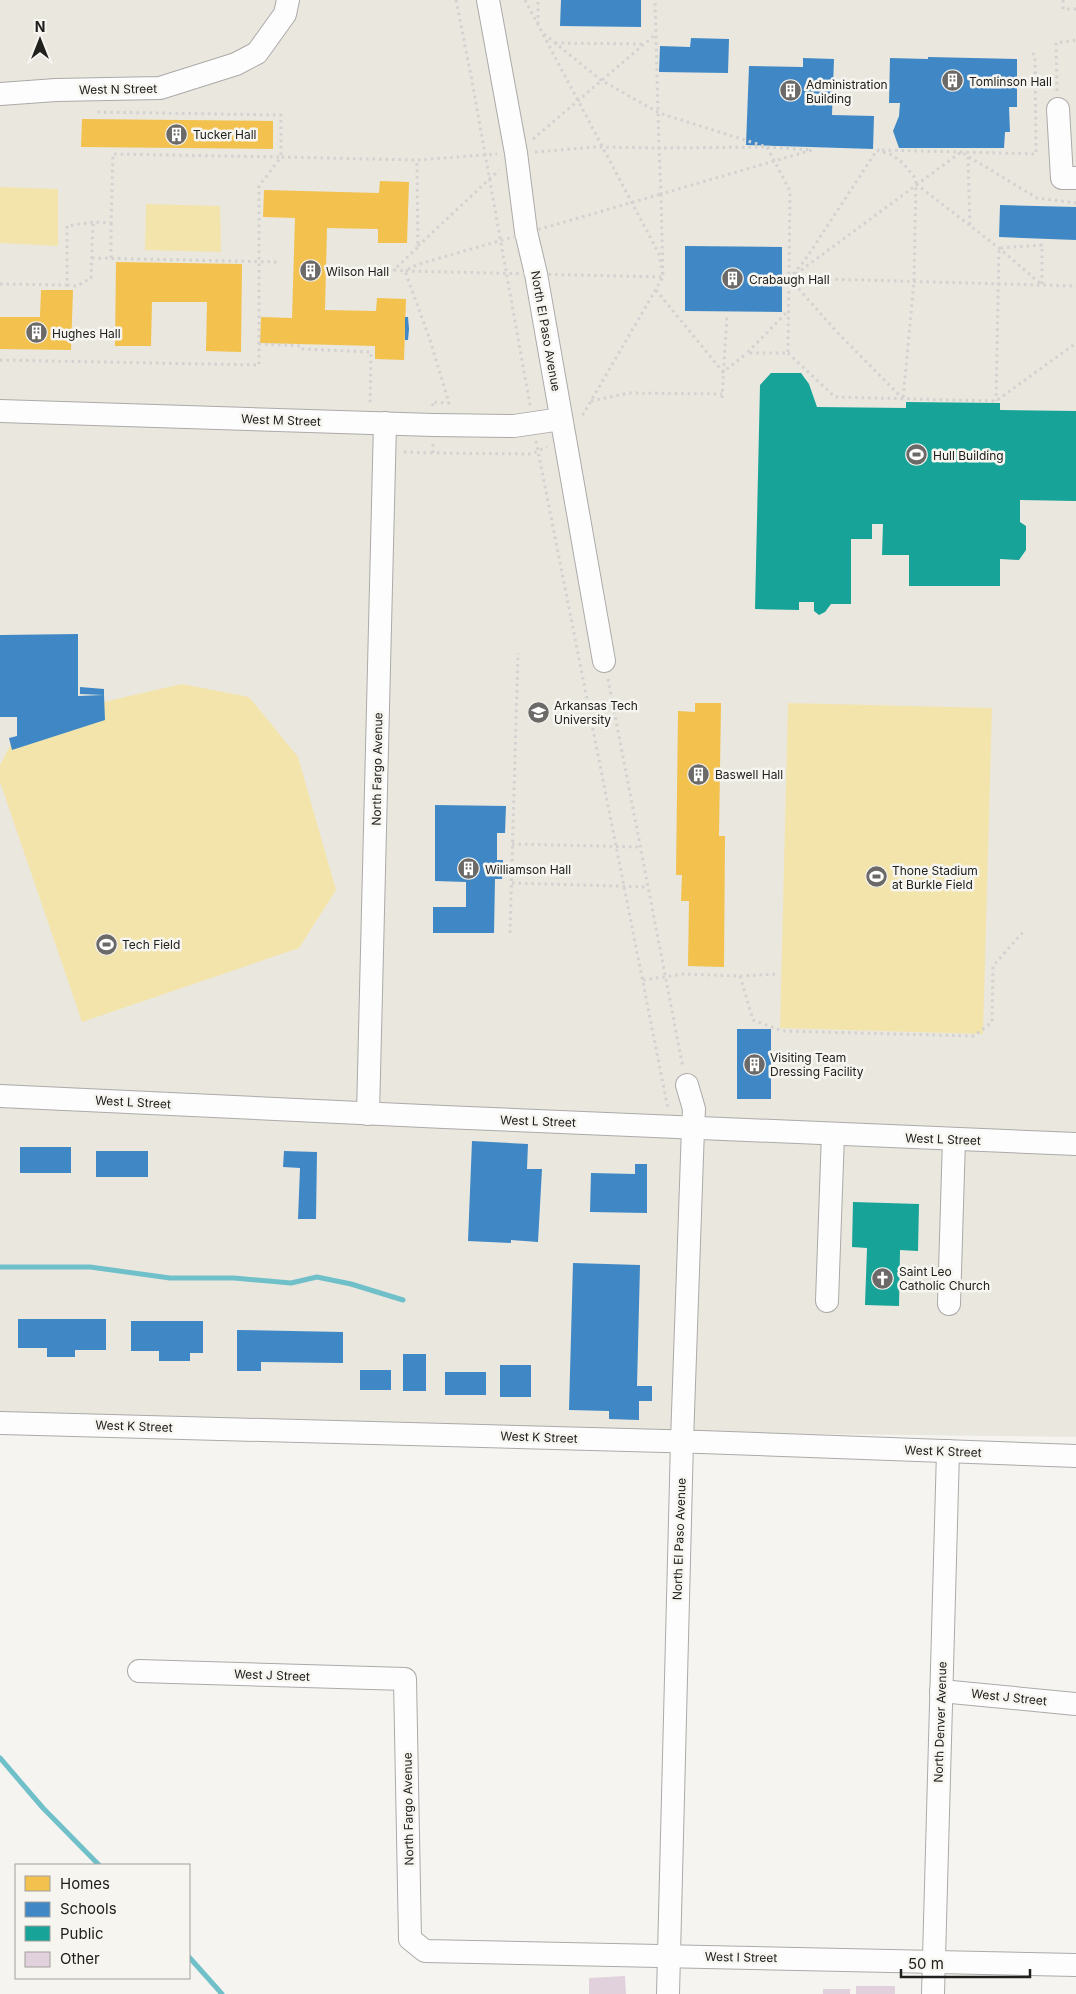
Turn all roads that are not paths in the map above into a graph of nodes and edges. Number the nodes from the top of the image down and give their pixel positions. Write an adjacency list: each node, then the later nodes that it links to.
1 (288, 0): 3 (street, West N Street)
2 (488, 0): 8 (street, North El Paso Avenue)
3 (0, 94)
4 (1058, 109): 5 (street)
5 (1076, 178)
6 (0, 411): 7 (street, West M Street)
7 (378, 423): 8 (street, West M Street); 12 (street, North Fargo Avenue)
8 (563, 429): 9 (street, North El Paso Avenue)
9 (604, 661)
10 (687, 1085): 13 (street, North El Paso Avenue)
11 (0, 1096): 12 (street, West L Street)
12 (368, 1114): 13 (street, West L Street)
13 (682, 1128): 14 (street, West L Street); 20 (street, North El Paso Avenue)
14 (833, 1134): 15 (street, West L Street); 17 (street)
15 (954, 1139): 16 (street, West L Street); 18 (street)
16 (1076, 1144)
17 (827, 1301)
18 (949, 1304)
19 (1, 1423): 20 (street, West K Street)
20 (682, 1441): 21 (street, West K Street); 28 (street, North El Paso Avenue)
21 (948, 1451): 22 (street, West K Street); 25 (street, North Denver Avenue)
22 (1076, 1456)
23 (138, 1671): 24 (street, West J Street)
24 (406, 1679): 27 (street, North Fargo Avenue)
25 (941, 1691): 26 (street, West J Street); 29 (street, North Denver Avenue)
26 (1076, 1704)
27 (410, 1938): 28 (street, West I Street)
28 (668, 1956): 29 (street, West I Street); 31 (street, North El Paso Avenue)
29 (934, 1962): 30 (street, West I Street); 32 (street, North Denver Avenue)
30 (1076, 1965)
31 (668, 1994)
32 (933, 1994)

